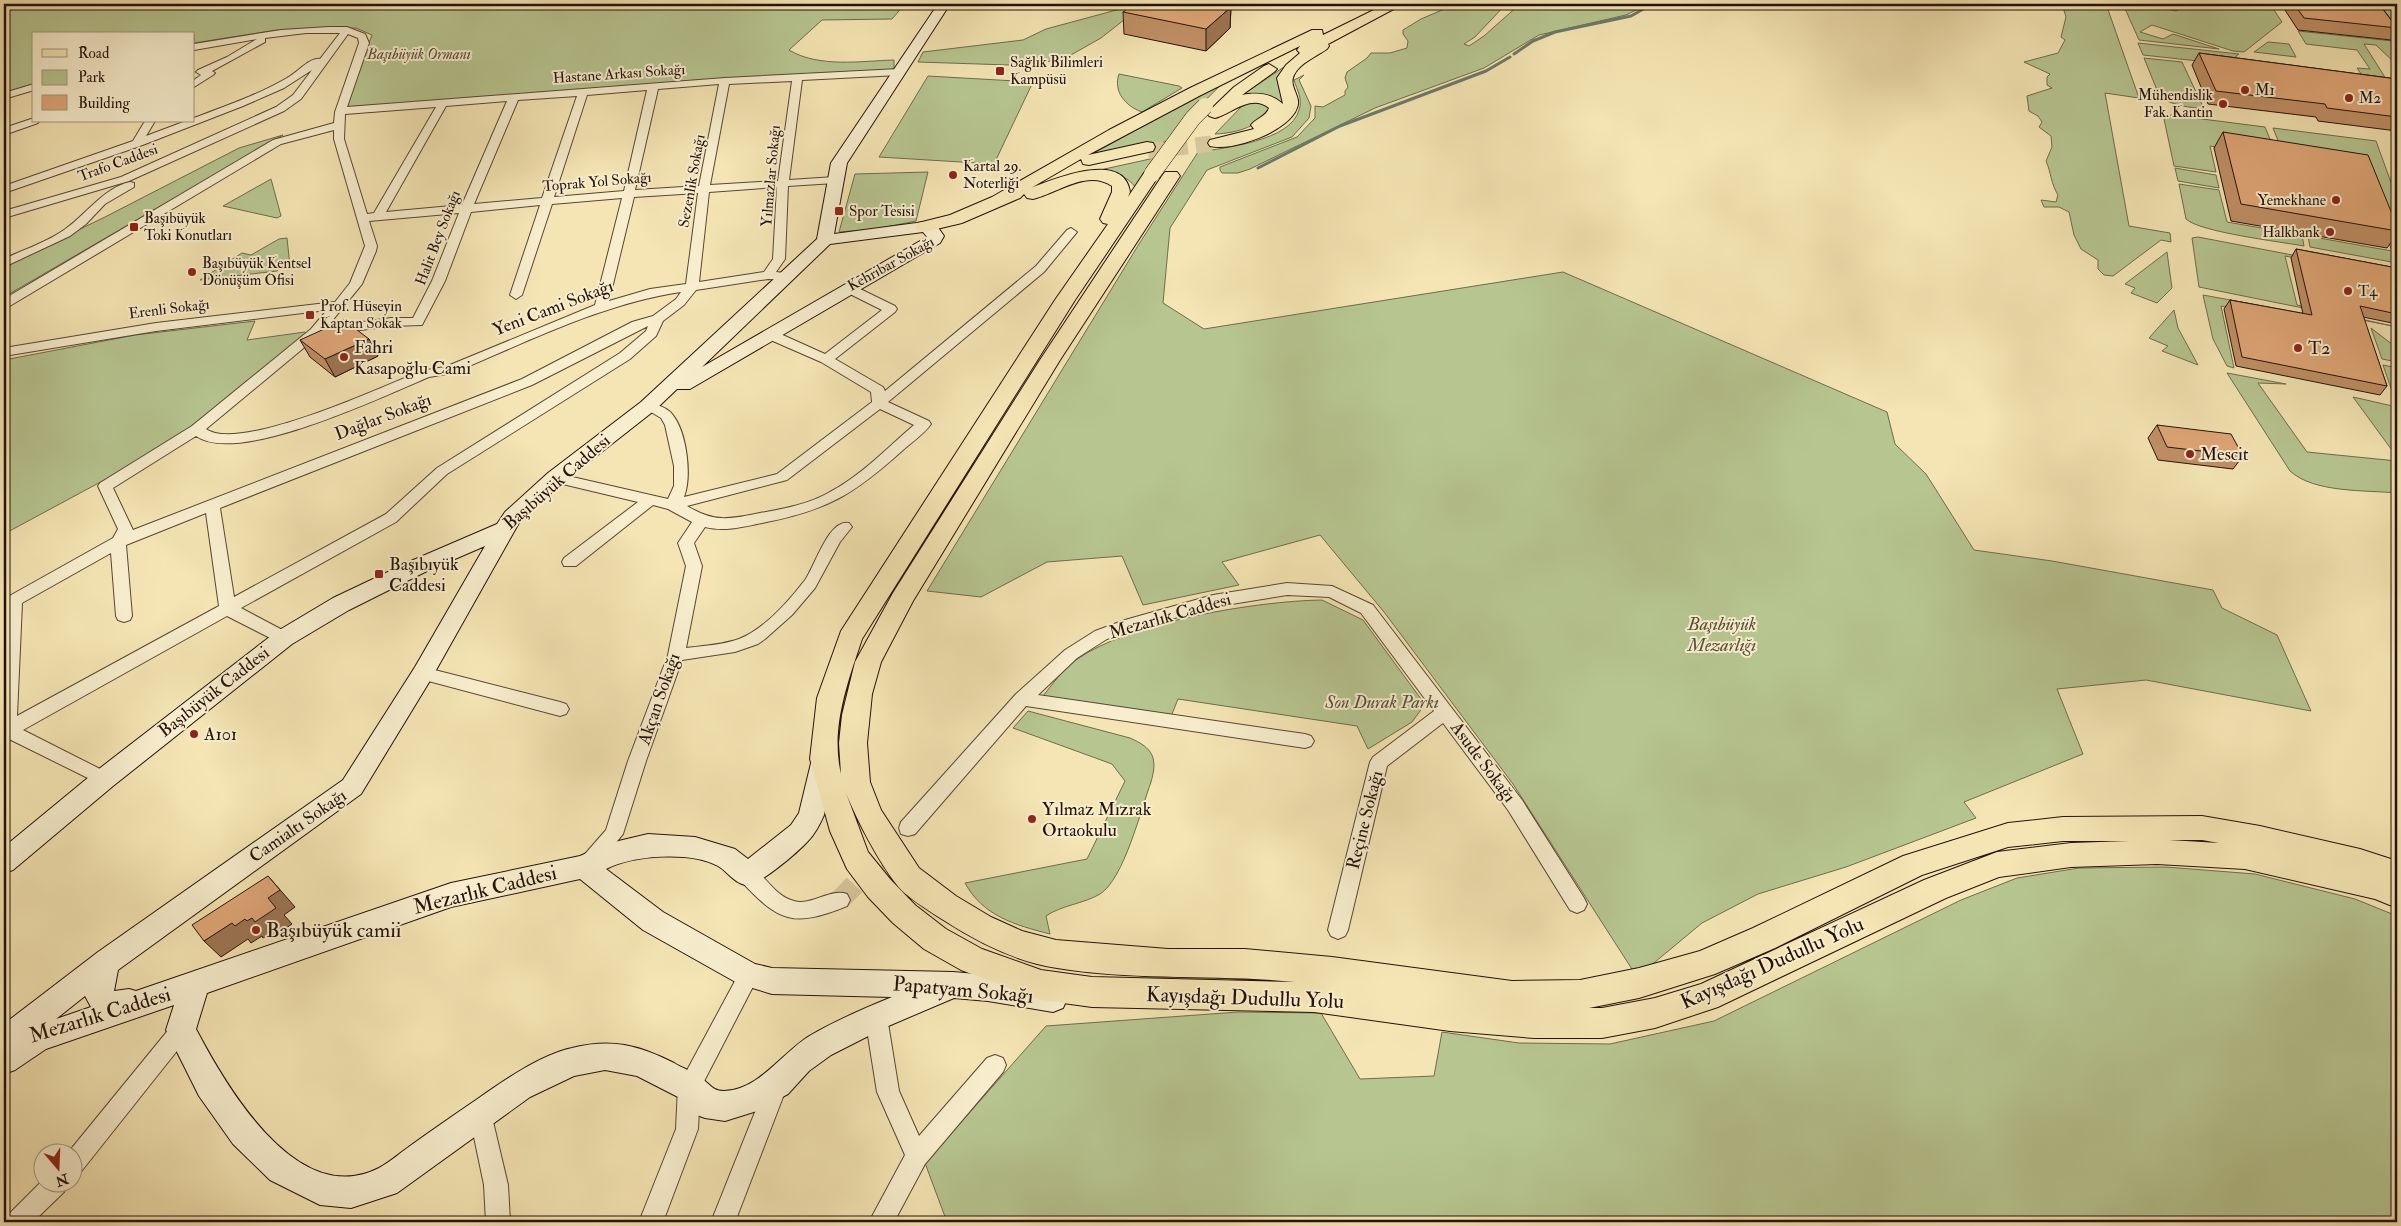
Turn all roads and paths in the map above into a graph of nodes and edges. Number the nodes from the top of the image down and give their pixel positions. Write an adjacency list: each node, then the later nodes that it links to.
1 (944, 4): 10 (main road)
2 (1376, 4): 6 (main road)
3 (1396, 4): 4 (main road)
4 (1356, 24): 20 (main road); 20 (main road)
5 (347, 30): 7 (street); 9 (street); 21 (street)
6 (1317, 33): 20 (main road); 37 (main road)
7 (268, 36): 8 (street); 13 (street)
8 (195, 47)
9 (329, 53): 22 (street); 30 (street, Trafo Caddesi)
10 (901, 69): 11 (street, Hastane Arkası Sokağı); 31 (main road)
11 (797, 76): 12 (street, Hastane Arkası Sokağı); 32 (street, Yılmazlar Sokağı)
12 (725, 81): 14 (street, Hastane Arkası Sokağı); 33 (street, Sezenlik Sokağı)
13 (195, 83)
14 (652, 87): 16 (street, Hastane Arkası Sokağı); 35 (street)
15 (32, 88): 17 (street)
16 (583, 92): 18 (street, Hastane Arkası Sokağı); 36 (street)
17 (4, 96)
18 (514, 98): 19 (street, Hastane Arkası Sokağı); 38 (street, Halit Bey Sokağı)
19 (443, 103): 21 (street, Hastane Arkası Sokağı); 40 (street)
20 (1210, 109): 29 (main road)
21 (341, 111): 26 (street)
22 (195, 121)
23 (32, 122): 27 (street)
24 (149, 122): 28 (street)
25 (193, 122): 28 (street)
26 (339, 125): 41 (street); 52 (street)
27 (4, 132)
28 (136, 144): 34 (street)
29 (1154, 162): 37 (main road, Kehribar Sokağı); 45 (main road); 92 (main road, Kayışdağı Dudullu Yolu)
30 (140, 172): 39 (street, Trafo Caddesi); 46 (street)
31 (835, 180): 32 (street, Toprak Yol Sokağı); 44 (main road)
32 (783, 184): 33 (street, Toprak Yol Sokağı); 47 (street, Yılmazlar Sokağı)
33 (704, 189): 35 (street, Toprak Yol Sokağı); 49 (street, Sezenlik Sokağı)
34 (4, 190)
35 (628, 194): 36 (street, Toprak Yol Sokağı); 54 (street)
36 (548, 202): 38 (street, Toprak Yol Sokağı); 51 (street)
37 (1003, 202): 43 (main road, Kehribar Sokağı); 45 (main road)
38 (466, 210): 40 (street, Toprak Yol Sokağı); 56 (street, Halit Bey Sokağı)
39 (4, 216)
40 (378, 216): 41 (street, Toprak Yol Sokağı)
41 (361, 218): 53 (street)
42 (1071, 232): 60 (street)
43 (929, 234): 44 (main road); 50 (main road, Kehribar Sokağı)
44 (825, 240): 48 (main road, Başıbüyük Caddesi)
45 (1100, 246): 84 (main road, Kayışdağı Dudullu Yolu)
46 (4, 263)
47 (768, 275): 48 (street, Yeni Cami Sokağı); 49 (street, Yeni Cami Sokağı)
48 (788, 277): 61 (main road, Başıbüyük Caddesi)
49 (692, 286): 54 (street, Yeni Cami Sokağı); 55 (street)
50 (848, 288): 57 (main road, Kehribar Sokağı); 59 (street)
51 (516, 295)
52 (4, 304)
53 (339, 305): 56 (street); 58 (street, Erenli Sokağı)
54 (601, 307): 62 (street, Yeni Cami Sokağı)
55 (658, 319): 65 (street, Dağlar Sokağı); 74 (street)
56 (316, 332): 62 (street)
57 (770, 334): 59 (street); 61 (main road, Kehribar Sokağı)
58 (4, 352)
59 (826, 359): 60 (street)
60 (879, 403): 66 (street); 67 (street)
61 (648, 406): 63 (main road, Başıbüyük Caddesi); 66 (street)
62 (198, 429): 70 (street)
63 (556, 478): 64 (street); 69 (main road, Başıbüyük Caddesi)
64 (649, 501): 66 (street); 71 (street)
65 (212, 506): 70 (street, Dağlar Sokağı); 74 (street)
66 (673, 506): 67 (street)
67 (700, 522): 77 (street, Akçan Sokağı)
68 (844, 527): 77 (street)
69 (503, 530): 76 (main road, Başıbüyük Caddesi); 78 (main road, Camialtı Sokağı)
70 (118, 542): 73 (street, Dağlar Sokağı); 75 (street)
71 (570, 562)
72 (1332, 592): 79 (street, Mezarlık Caddesi); 81 (street, Asude Sokağı)
73 (9, 603): 82 (street)
74 (228, 609): 76 (street); 82 (street)
75 (124, 616)
76 (284, 638): 85 (main road, Başıbüyük Caddesi)
77 (676, 655): 90 (street, Akçan Sokağı)
78 (423, 673): 80 (street); 97 (main road, Camialtı Sokağı)
79 (1022, 699): 83 (street); 86 (street, Mezarlık Caddesi)
80 (560, 709)
81 (1446, 712): 95 (street, Asude Sokağı); 96 (street, Reçine Sokağı)
82 (6, 731): 85 (street)
83 (1305, 741)
84 (824, 759): 87 (main road); 101 (main road, Kayışdağı Dudullu Yolu)
85 (104, 779): 89 (main road, Başıbüyük Caddesi)
86 (908, 828)
87 (800, 834): 88 (main road); 91 (main road)
88 (726, 857): 90 (main road, Mezarlık Caddesi); 91 (main road, Mezarlık Caddesi)
89 (4, 862)
90 (584, 867): 98 (main road, Papatyam Sokağı); 99 (main road, Mezarlık Caddesi)
91 (747, 874): 94 (street, Mezarlık Caddesi)
92 (2397, 874)
93 (2397, 895): 101 (main road, Kayışdağı Dudullu Yolu)
94 (840, 900)
95 (1577, 904)
96 (1338, 930)
97 (108, 961): 99 (main road); 105 (main road, Camialtı Sokağı)
98 (750, 975): 100 (main road, Papatyam Sokağı); 109 (street)
99 (195, 985): 103 (main road); 104 (main road, Mezarlık Caddesi)
100 (953, 986): 101 (main road, Papatyam Sokağı); 102 (main road)
101 (1176, 995)
102 (876, 1017): 108 (main road); 112 (street)
103 (181, 1030): 110 (main road); 111 (street)
104 (41, 1037): 105 (main road, Mezarlık Caddesi); 106 (main road)
105 (4, 1042)
106 (4, 1060)
107 (995, 1065): 112 (street)
108 (776, 1084): 109 (main road); 117 (street)
109 (689, 1088): 110 (main road); 116 (street)
110 (480, 1113): 115 (street)
111 (82, 1153)
112 (917, 1156): 118 (street)
113 (46, 1194): 114 (street)
114 (17, 1222)
115 (498, 1222)
116 (651, 1222)
117 (723, 1222)
118 (881, 1222)

